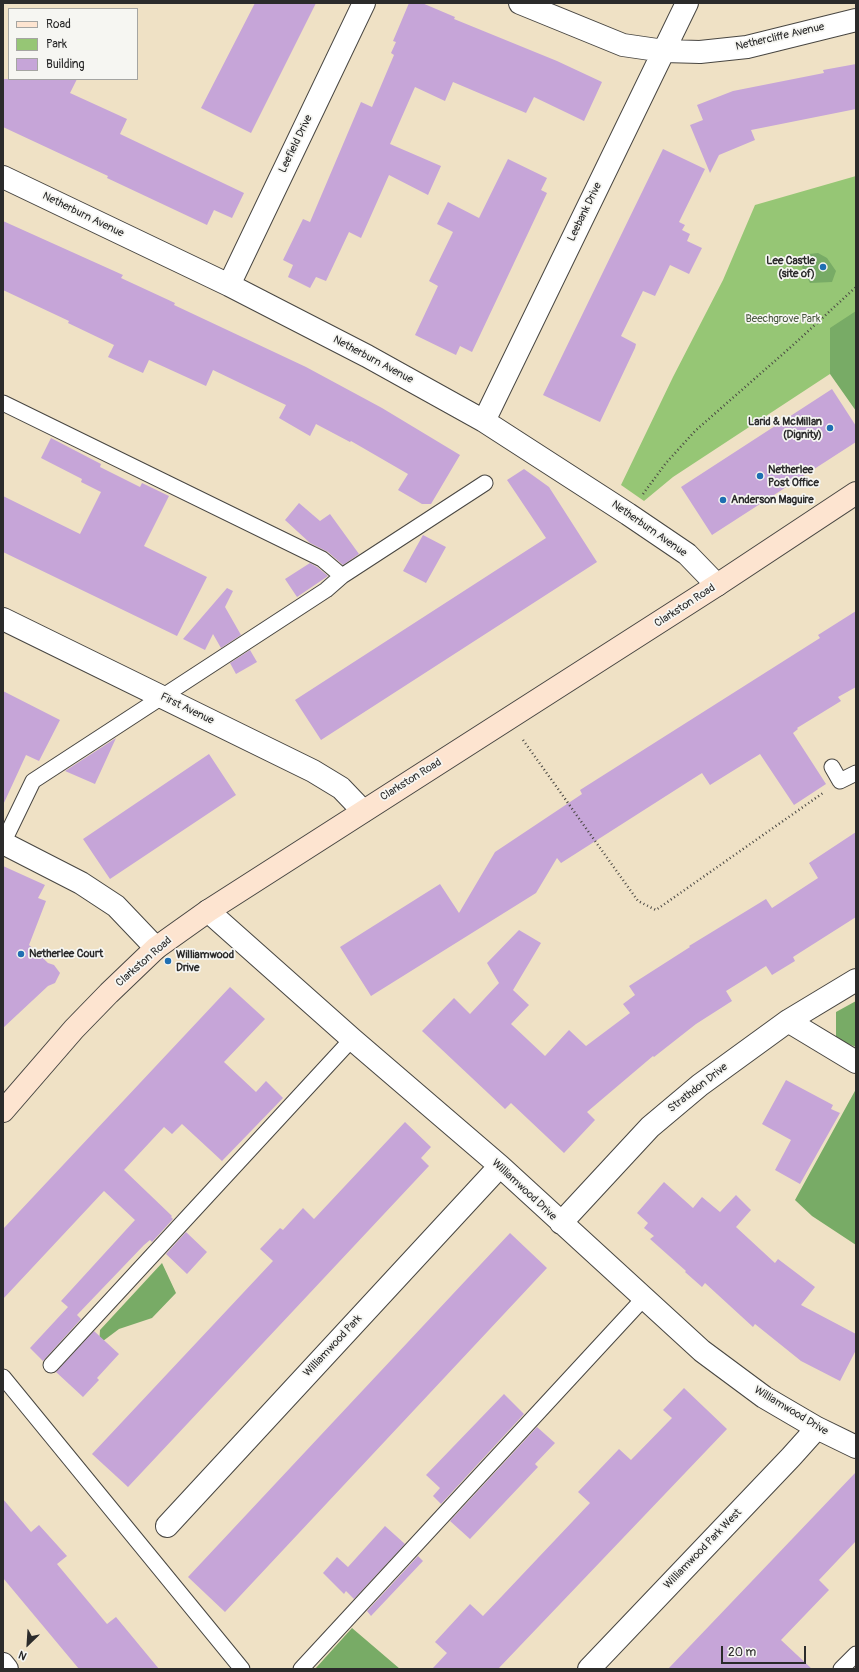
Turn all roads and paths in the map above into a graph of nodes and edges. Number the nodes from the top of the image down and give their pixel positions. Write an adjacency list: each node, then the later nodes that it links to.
1 (364, 3): 7 (street, Leefield Drive)
2 (520, 3): 5 (street, Nethercliffe Avenue)
3 (687, 3): 5 (street, Leebank Drive)
4 (856, 20): 5 (street, Nethercliffe Avenue)
5 (664, 51): 10 (street, Leebank Drive)
6 (3, 177): 7 (street, Netherburn Avenue)
7 (229, 285): 10 (street, Netherburn Avenue)
8 (856, 287): 13 (path)
9 (3, 403): 14 (lane)
10 (484, 421): 13 (street, Netherburn Avenue)
11 (484, 483): 14 (lane)
12 (856, 493): 15 (main road, Clarkston Road)
13 (628, 514): 15 (street, Netherburn Avenue)
14 (342, 576): 17 (lane)
15 (717, 585): 18 (main road, Clarkston Road)
16 (3, 619): 17 (street, First Avenue)
17 (162, 696): 22 (street, First Avenue); 23 (lane)
18 (508, 719): 21 (path); 22 (main road, Clarkston Road)
19 (832, 767): 21 (lane)
20 (856, 773): 21 (lane)
21 (840, 781)
22 (363, 811): 24 (main road, Clarkston Road)
23 (3, 843): 25 (street)
24 (208, 911): 25 (main road, Clarkston Road); 28 (street, Williamwood Drive)
25 (156, 948): 30 (main road, Clarkston Road)
26 (856, 980): 27 (street, Strathdon Drive)
27 (788, 1020): 29 (street); 32 (street, Strathdon Drive)
28 (352, 1039): 31 (street, Williamwood Drive); 34 (lane)
29 (856, 1062)
30 (3, 1111)
31 (500, 1166): 32 (street, Williamwood Drive); 38 (street, Williamwood Park)
32 (561, 1223): 33 (street, Williamwood Drive)
33 (644, 1298): 36 (street, Williamwood Drive); 43 (lane)
34 (51, 1365)
35 (3, 1377): 42 (lane)
36 (817, 1428): 37 (street, Williamwood Drive); 44 (street, Williamwood Park West)
37 (856, 1447)
38 (166, 1526)
39 (856, 1654): 45 (lane)
40 (3, 1664): 41 (street)
41 (7, 1669)
42 (242, 1669)
43 (302, 1669)
44 (589, 1669)
45 (841, 1669)

